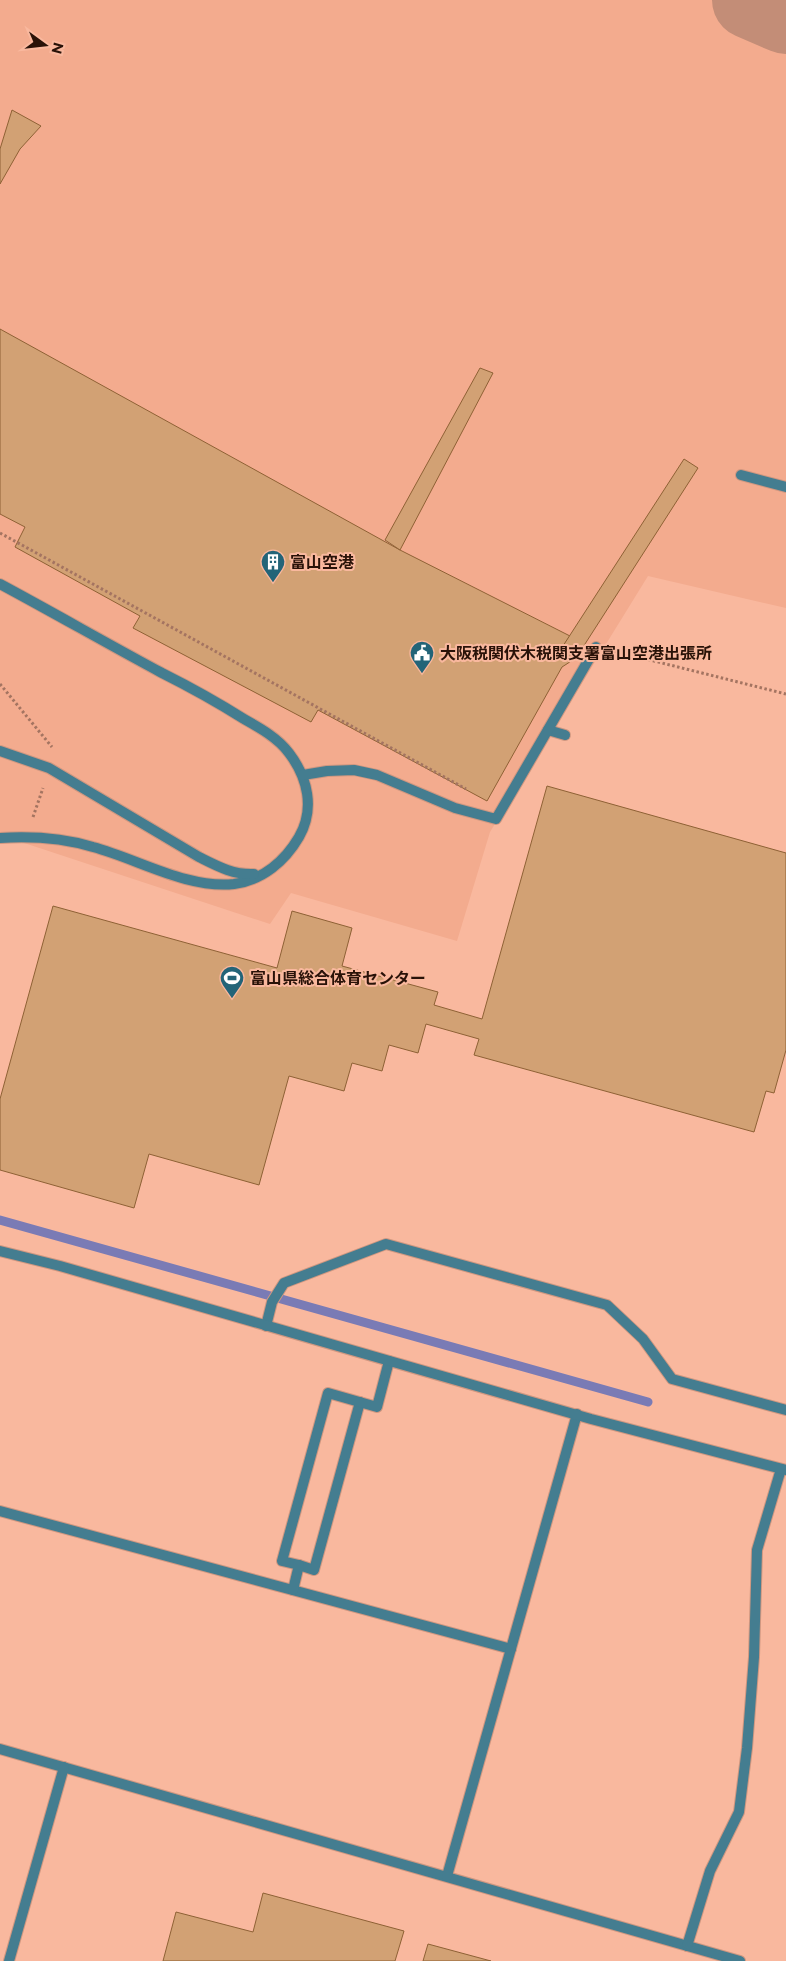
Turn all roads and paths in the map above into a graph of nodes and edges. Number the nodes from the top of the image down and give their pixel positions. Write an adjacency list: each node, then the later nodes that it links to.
1 (741, 475): 2 (street)
2 (786, 488)
3 (0, 533): 14 (path)
4 (0, 584): 12 (street)
5 (596, 647): 7 (path); 8 (street)
6 (0, 684): 11 (path)
7 (786, 694)
8 (548, 730): 9 (street); 12 (street)
9 (565, 735)
10 (0, 751): 17 (street)
11 (52, 752)
12 (302, 775): 17 (street)
13 (44, 783): 15 (path)
14 (467, 789)
15 (32, 820)
16 (0, 838): 17 (street)
17 (274, 867)
18 (0, 1252): 19 (street)
19 (266, 1326): 20 (street); 22 (street)
20 (389, 1361): 21 (street); 23 (street)
21 (360, 1402): 26 (street); 26 (street)
22 (786, 1410)
23 (577, 1414): 24 (street); 28 (street)
24 (783, 1470): 32 (street)
25 (0, 1511): 27 (street)
26 (299, 1565): 27 (street)
27 (293, 1590): 28 (street)
28 (511, 1649): 31 (street)
29 (0, 1750): 30 (street)
30 (64, 1767): 31 (street); 33 (street)
31 (446, 1876): 32 (street)
32 (687, 1946): 34 (street)
33 (9, 1961)
34 (740, 1961)

